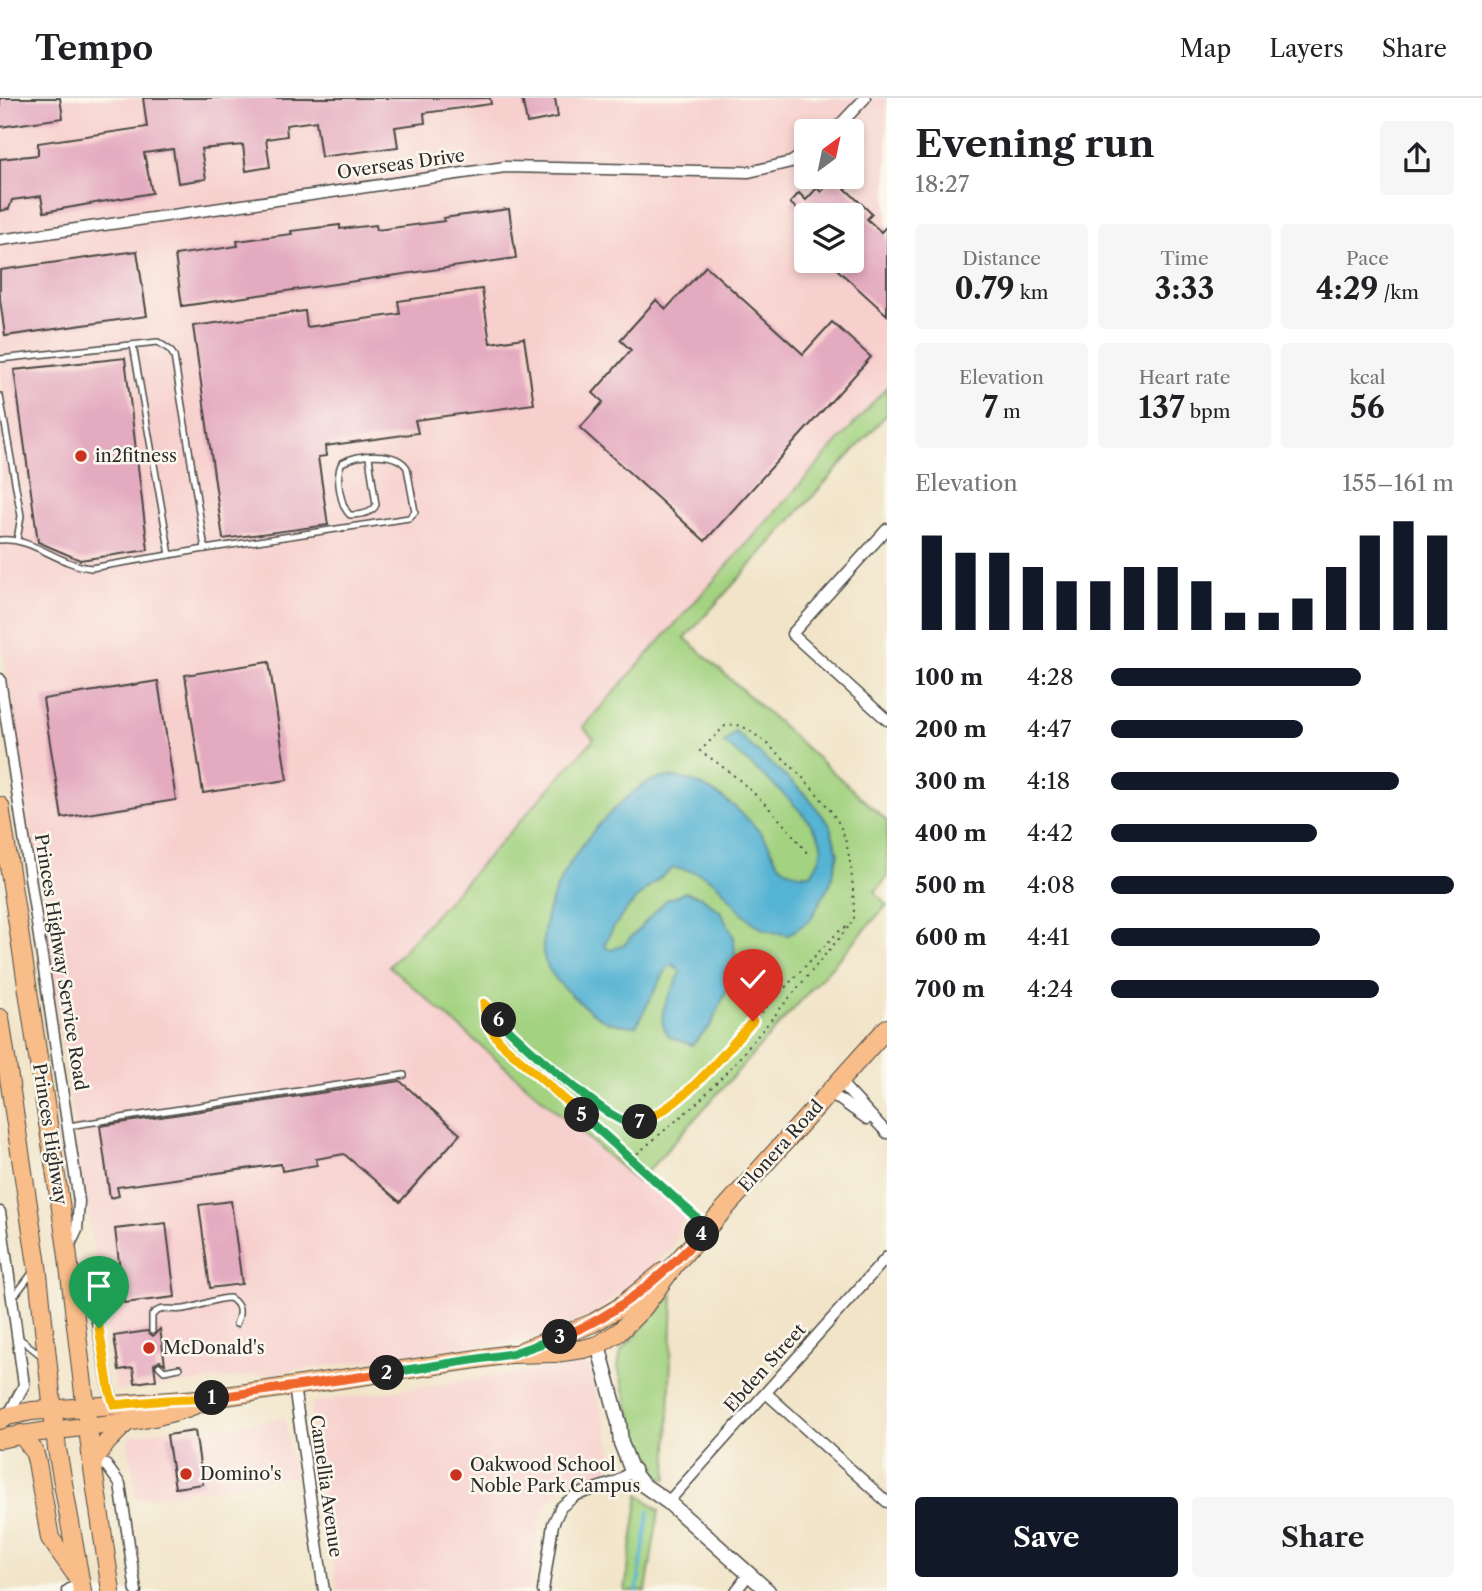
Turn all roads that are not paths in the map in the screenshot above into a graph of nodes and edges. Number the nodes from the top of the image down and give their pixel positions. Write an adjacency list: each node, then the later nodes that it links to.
1 (865, 98): 2 (street)
2 (845, 119)
3 (794, 160): 4 (street, Overseas Drive)
4 (0, 240)
5 (133, 345): 6 (lane); 12 (lane); 13 (lane)
6 (0, 359)
7 (0, 396): 11 (lane)
8 (369, 457): 8 (lane); 12 (lane)
9 (887, 528): 15 (street)
10 (0, 540): 11 (lane)
11 (17, 540): 13 (lane)
12 (205, 549): 13 (lane)
13 (170, 555)
14 (0, 679): 22 (street, Princes Highway Service Road)
15 (887, 720)
16 (0, 806): 26 (main road, Princes Highway)
17 (0, 1018): 19 (main road, Princes Highway)
18 (887, 1028): 21 (main road, Elonera Road)
19 (2, 1043): 28 (main road, Princes Highway)
20 (404, 1075): 22 (lane)
21 (834, 1086): 23 (street); 27 (main road, Elonera Road)
22 (68, 1126): 26 (street, Princes Highway Service Road)
23 (886, 1132)
24 (0, 1212): 29 (street)
25 (887, 1257): 41 (street, Ebden Street)
26 (69, 1258): 43 (street); 44 (main road, Princes Highway)
27 (675, 1264): 30 (main road, Elonera Road); 35 (main road, Elonera Road)
28 (37, 1265): 29 (lane); 37 (main road, Princes Highway)
29 (13, 1298): 33 (street)
30 (608, 1314): 34 (main road, Elonera Road); 35 (main road)
31 (236, 1324): 32 (lane)
32 (152, 1331)
33 (18, 1337): 37 (lane); 46 (street)
34 (550, 1340): 35 (main road); 36 (main road, Elonera Road)
35 (598, 1345): 36 (main road, Elonera Road); 53 (street)
36 (511, 1354): 40 (main road, Elonera Road)
37 (46, 1358): 45 (main road, Princes Highway)
38 (159, 1366): 39 (lane)
39 (179, 1368)
40 (294, 1386): 42 (main road, Elonera Road); 61 (street, Camellia Avenue)
41 (766, 1393): 55 (street); 56 (street, Ebden Street)
42 (212, 1398): 43 (main road, Elonera Road); 47 (main road, Elonera Road)
43 (114, 1405): 44 (main road, Elonera Road)
44 (85, 1406): 45 (main road, Elonera Road); 48 (main road, Princes Highway)
45 (52, 1409): 46 (main road, Elonera Road); 49 (main road, Princes Highway)
46 (4, 1418)
47 (127, 1422): 48 (main road, Elonera Road); 52 (main road)
48 (88, 1426): 49 (main road, Elonera Road); 52 (main road, Princes Highway)
49 (55, 1429): 50 (main road, Elonera Road); 58 (main road, Princes Highway)
50 (21, 1434): 51 (main road, Elonera Road); 58 (main road)
51 (0, 1439)
52 (92, 1462): 59 (main road, Princes Highway); 60 (street)
53 (635, 1469): 56 (street); 62 (street)
54 (886, 1485): 55 (street)
55 (883, 1498)
56 (668, 1502): 57 (street)
57 (749, 1574): 63 (street); 64 (street)
58 (77, 1588)
59 (111, 1591)
60 (136, 1591)
61 (324, 1591)
62 (543, 1591)
63 (736, 1591)
64 (768, 1591)

